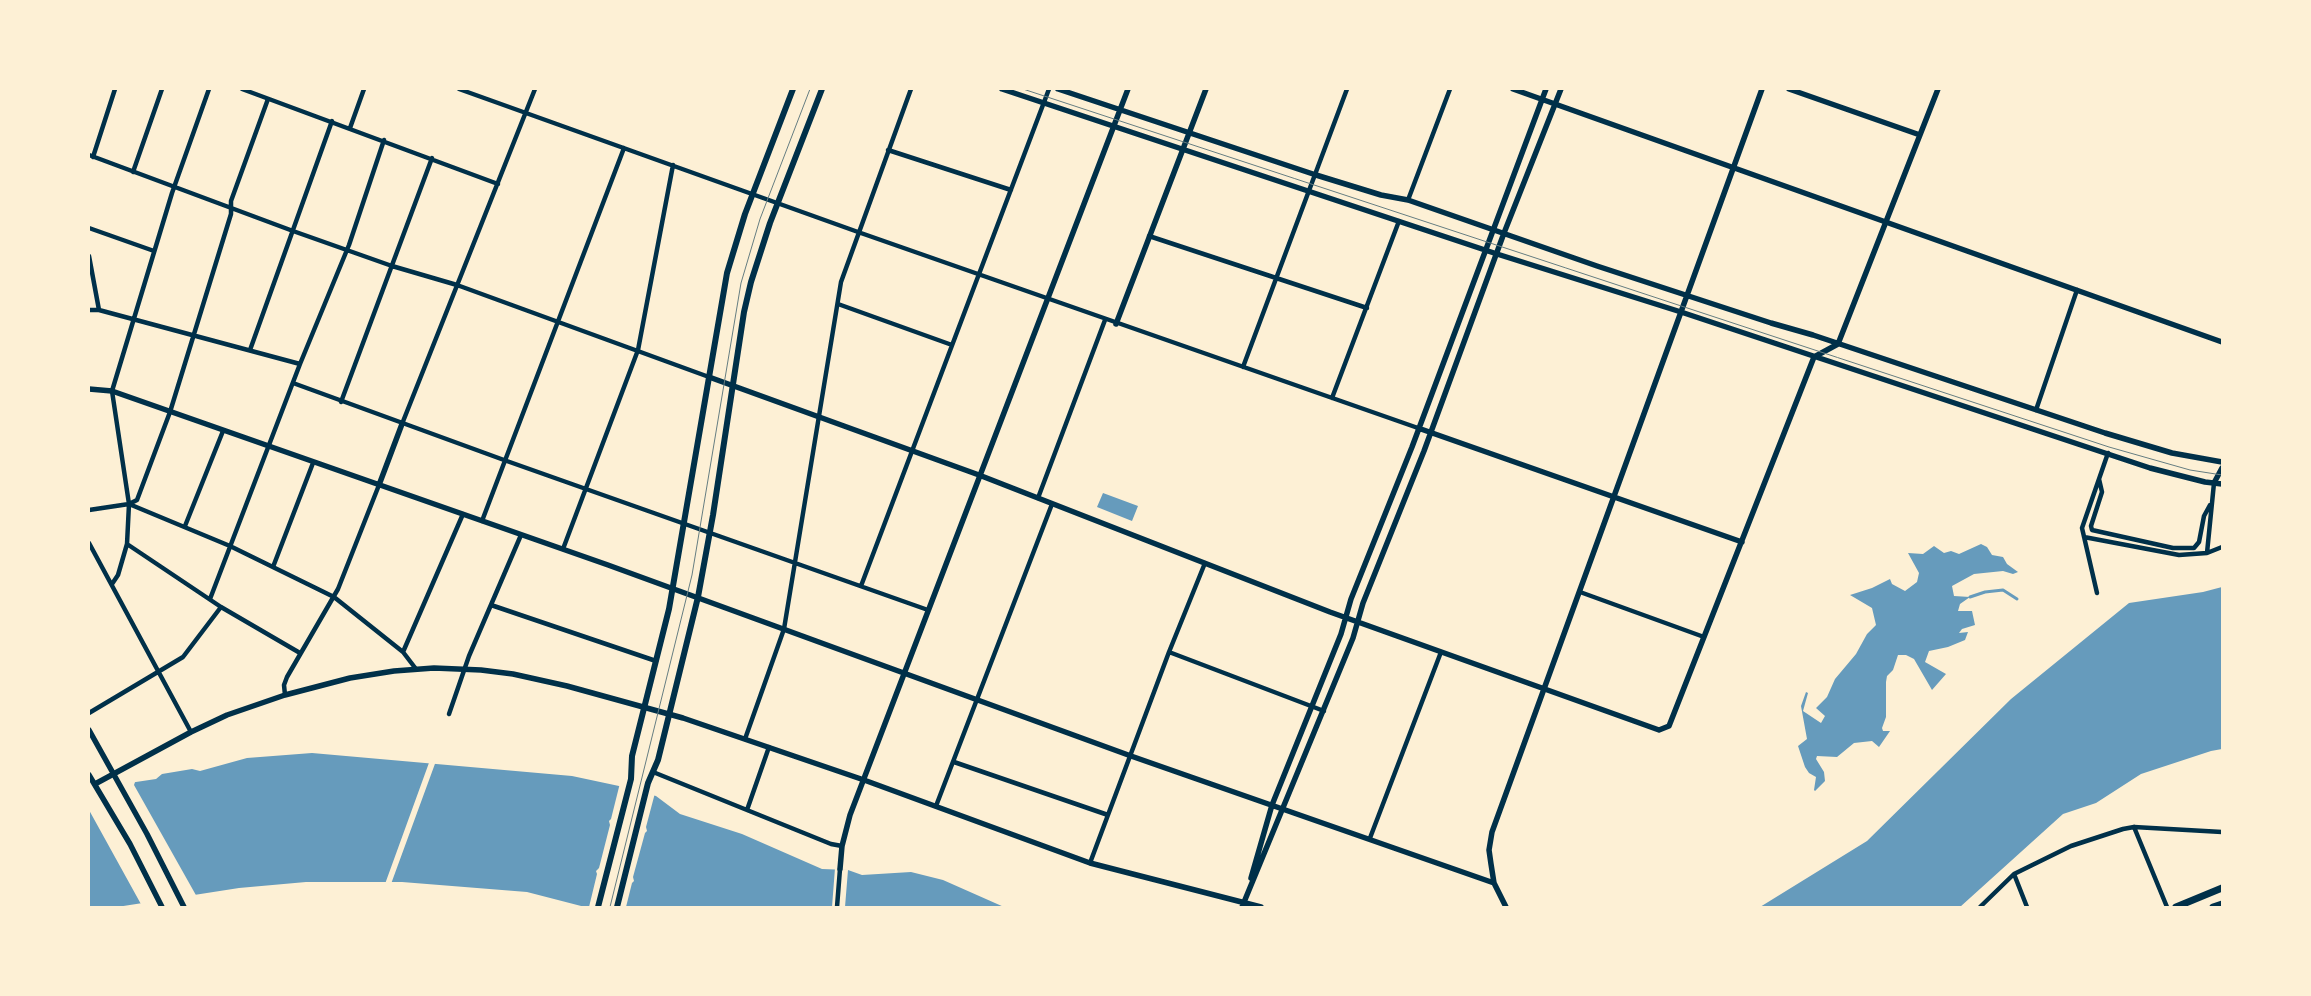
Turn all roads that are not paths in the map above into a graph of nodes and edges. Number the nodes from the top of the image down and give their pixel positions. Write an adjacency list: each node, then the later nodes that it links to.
1 (115, 89): 39 (street)
2 (162, 89): 43 (street)
3 (209, 89): 46 (street)
4 (242, 89): 24 (street)
5 (364, 89): 32 (street)
6 (459, 89): 29 (street)
7 (535, 89): 29 (street)
8 (793, 89): 49 (main road)
9 (822, 89): 51 (main road)
10 (911, 89): 38 (street)
11 (1002, 89): 26 (street)
12 (1049, 89): 26 (street)
13 (1058, 89): 28 (street)
14 (1128, 89): 28 (street)
15 (1206, 89): 33 (street)
16 (1348, 89): 44 (street)
17 (1450, 89): 50 (street)
18 (1513, 89): 25 (street)
19 (1546, 89): 25 (street)
20 (1561, 89): 27 (street)
21 (1762, 89): 42 (street)
22 (1790, 89): 34 (street)
23 (1938, 89): 34 (street)
24 (268, 99): 30 (street); 52 (street)
25 (1543, 99): 27 (street); 56 (street)
26 (1044, 103): 31 (street); 47 (street)
27 (1556, 103): 42 (street); 59 (street)
28 (1120, 109): 31 (street); 33 (street)
29 (526, 113): 36 (street); 45 (street)
30 (332, 121): 32 (street); 57 (street)
31 (1114, 126): 37 (street); 72 (street)
32 (350, 128): 35 (street)
33 (1189, 132): 37 (street); 44 (street)
34 (1920, 135): 54 (street)
35 (384, 140): 40 (street); 61 (street)
36 (624, 148): 41 (street); 80 (street)
37 (1183, 148): 48 (street); 60 (street)
38 (888, 150): 47 (street); 58 (street)
39 (91, 156): 43 (street)
40 (432, 158): 45 (street); 66 (street)
41 (673, 166): 49 (street); 87 (street)
42 (1733, 168): 54 (street); 71 (street)
43 (133, 172): 46 (street)
44 (1316, 175): 48 (street); 50 (street)
45 (498, 184): 69 (street)
46 (174, 186): 52 (street); 63 (street)
47 (1011, 190): 67 (street)
48 (1311, 191): 53 (street); 68 (street)
49 (752, 195): 51 (street); 91 (main road)
50 (1408, 200): 56 (street)
51 (777, 204): 58 (street); 93 (main road)
52 (232, 208): 57 (street); 82 (street)
53 (1399, 221): 62 (street); 74 (street)
54 (1886, 222): 70 (street); 84 (street)
55 (89, 228): 63 (street)
56 (1493, 229): 59 (street); 62 (street)
57 (293, 231): 61 (street); 86 (street)
58 (858, 232): 67 (street); 73 (street)
59 (1504, 233): 64 (street); 71 (street)
60 (1150, 236): 68 (street); 81 (street)
61 (347, 250): 66 (street); 89 (street)
62 (1486, 250): 64 (street); 102 (street)
63 (154, 251): 78 (street)
64 (1497, 254): 77 (street); 104 (street)
65 (89, 256): 76 (street)
66 (392, 266): 69 (street); 97 (street)
67 (978, 275): 72 (street); 85 (street)
68 (1278, 278): 74 (street); 90 (street)
69 (457, 286): 80 (street); 101 (street)
70 (2077, 290): 83 (street); 98 (street)
71 (1687, 295): 77 (street); 84 (street)
72 (1048, 299): 79 (street); 112 (street)
73 (838, 304): 85 (street); 100 (street)
74 (1367, 308): 96 (street)
75 (89, 310): 76 (street)
76 (99, 310): 78 (street)
77 (1681, 312): 88 (street); 118 (street)
78 (134, 319): 82 (street); 95 (street)
79 (1105, 320): 81 (street); 119 (street)
80 (559, 322): 87 (street); 108 (street)
81 (1116, 324): 90 (street)
82 (195, 335): 86 (street); 99 (street)
83 (2222, 342)
84 (1838, 344): 88 (street); 98 (street)
85 (952, 345): 106 (street)
86 (250, 350): 89 (street)
87 (638, 350): 91 (street); 117 (street)
88 (1814, 358): 107 (street); 132 (street)
89 (300, 364): 92 (street)
90 (1243, 367): 96 (street)
91 (709, 376): 93 (street); 126 (main road)
92 (293, 383): 97 (street); 105 (street)
93 (734, 386): 100 (street); 128 (main road)
94 (89, 389): 95 (street)
95 (112, 391): 99 (street); 120 (street)
96 (1332, 398): 102 (street)
97 (341, 402): 101 (street)
98 (2036, 410): 109 (street)
99 (170, 412): 103 (street); 120 (street)
100 (819, 417): 106 (street); 138 (street)
101 (402, 424): 108 (street); 116 (street)
102 (1418, 428): 104 (street); 152 (street)
103 (223, 431): 105 (street); 127 (street)
104 (1431, 432): 118 (street); 153 (street)
105 (269, 447): 110 (street); 134 (street)
106 (912, 451): 112 (street); 142 (street)
107 (2108, 453): 113 (street); 114 (street)
108 (504, 460): 117 (street); 125 (street)
109 (2222, 462)
110 (313, 463): 116 (street); 140 (street)
111 (2222, 468): 114 (street)
112 (980, 475): 119 (street); 151 (street)
113 (2099, 479): 122 (street); 130 (street)
114 (2214, 483): 115 (street); 122 (street)
115 (2222, 484)
116 (379, 485): 124 (street); 146 (street)
117 (585, 488): 126 (street); 136 (street)
118 (1613, 497): 132 (street); 144 (street)
119 (1038, 498): 121 (street)
120 (129, 504): 123 (street); 127 (street); 133 (street)
121 (1052, 504): 139 (street); 167 (street)
122 (2210, 505): 137 (street)
123 (89, 510)
124 (463, 514): 125 (street); 156 (street)
125 (482, 521): 129 (street)
126 (684, 523): 128 (street); 143 (main road)
127 (185, 526): 134 (street)
128 (710, 532): 138 (street); 147 (main road)
129 (521, 535): 136 (street); 149 (street)
130 (2084, 537): 137 (street); 145 (street)
131 (89, 542): 141 (street)
132 (1742, 542): 155 (street)
133 (127, 544): 141 (street); 148 (street)
134 (230, 546): 140 (street); 148 (street)
135 (2222, 548): 137 (street)
136 (563, 549): 143 (street)
137 (2207, 553)
138 (795, 562): 142 (street); 154 (street)
139 (1205, 563): 152 (street); 157 (street)
140 (273, 567): 146 (street)
141 (112, 584): 163 (street)
142 (861, 586): 151 (street)
143 (673, 588): 147 (street); 160 (main road)
144 (1580, 592): 155 (street); 165 (street)
145 (2097, 593)
146 (334, 597): 156 (street); 159 (street)
147 (698, 597): 154 (street); 173 (main road)
148 (210, 599): 150 (street)
149 (491, 605): 160 (street); 161 (street)
150 (220, 607): 159 (street); 163 (street)
151 (928, 610): 164 (street)
152 (1346, 618): 153 (street); 168 (street)
153 (1358, 622): 158 (street); 170 (street)
154 (784, 629): 164 (street); 176 (street)
155 (1704, 637): 165 (street)
156 (403, 652): 162 (street)
157 (1169, 652): 168 (street); 178 (street)
158 (1441, 652): 165 (street); 192 (street)
159 (300, 653): 166 (street)
160 (656, 661): 169 (main road)
161 (464, 668): 162 (street); 169 (street); 172 (street)
162 (416, 669): 166 (street)
163 (159, 671): 171 (street); 175 (street)
164 (904, 674): 167 (street); 183 (street)
165 (1544, 690): 197 (street)
166 (285, 695): 175 (street)
167 (977, 700): 178 (street); 179 (street)
168 (1310, 706): 170 (street); 185 (street)
169 (645, 707): 173 (street); 203 (main road)
170 (1324, 711): 187 (street)
171 (89, 713)
172 (449, 714)
173 (670, 714): 176 (street); 180 (main road)
174 (89, 730): 181 (street)
175 (191, 732): 181 (street)
176 (745, 739): 177 (street)
177 (769, 747): 183 (street); 188 (street)
178 (1131, 756): 185 (street); 189 (street)
179 (954, 762): 186 (street); 189 (street)
180 (653, 772): 188 (street); 204 (main road)
181 (113, 774): 184 (street); 202 (street)
182 (89, 775): 184 (street)
183 (864, 780): 186 (street); 193 (street)
184 (95, 784): 201 (street)
185 (1272, 805): 187 (street); 200 (street)
186 (936, 806): 194 (street)
187 (1283, 808): 192 (street); 200 (street)
188 (747, 810): 193 (street)
189 (1108, 815): 194 (street)
190 (2134, 827): 191 (street); 196 (street); 210 (street)
191 (2222, 832)
192 (1370, 838): 197 (street)
193 (842, 846): 195 (street)
194 (1090, 863): 200 (street)
195 (840, 869): 205 (street)
196 (2014, 874): 208 (street); 209 (street)
197 (1494, 883): 207 (street)
198 (2222, 888): 211 (main road)
199 (2222, 904): 212 (main road)
200 (1243, 905): 206 (street)
201 (161, 906)
202 (184, 907)
203 (598, 907)
204 (617, 907)
205 (837, 907)
206 (1261, 907)
207 (1506, 907)
208 (1980, 907)
209 (2027, 907)
210 (2167, 907)
211 (2176, 907)
212 (2213, 907)

